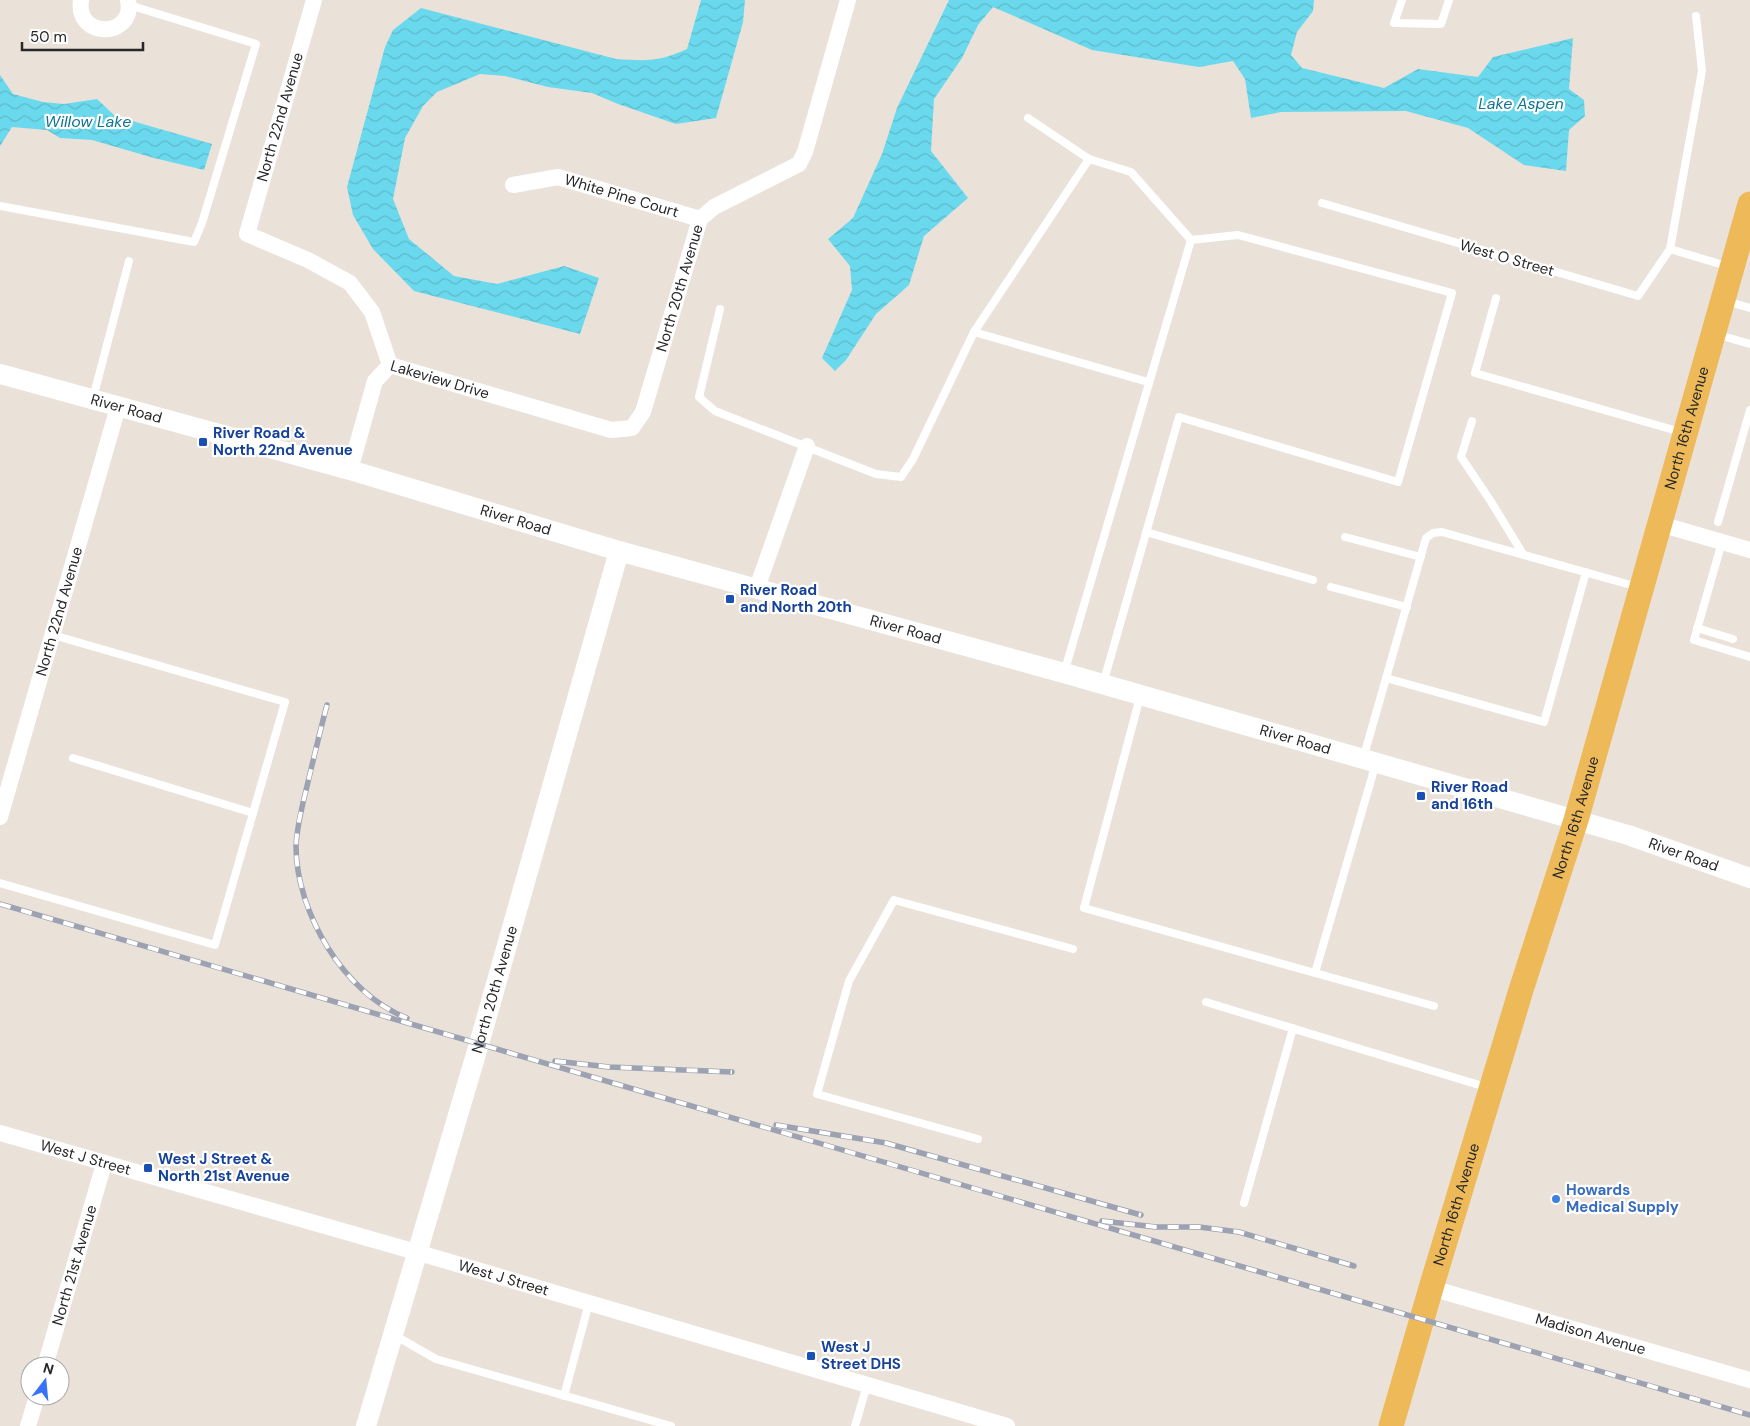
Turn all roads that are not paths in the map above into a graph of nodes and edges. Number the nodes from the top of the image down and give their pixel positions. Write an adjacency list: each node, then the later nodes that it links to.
1 (81, 0): 6 (street)
2 (314, 0): 15 (street, North 22nd Avenue)
3 (848, 0): 14 (street, North 20th Avenue)
4 (1402, 0): 5 (lane)
5 (1449, 0)
6 (128, 2): 13 (lane)
7 (1696, 16): 17 (lane)
8 (1028, 118): 9 (lane)
9 (1089, 159): 16 (lane); 24 (lane)
10 (513, 185): 14 (street, White Pine Court)
11 (1322, 203): 17 (lane, West O Street)
12 (1750, 204): 19 (main road, North 16th Avenue)
13 (0, 206)
14 (700, 219): 34 (street, North 20th Avenue)
15 (247, 234): 27 (street, Lakeview Drive)
16 (1191, 240): 29 (lane); 40 (lane)
17 (1670, 249): 19 (lane)
18 (129, 261): 30 (lane)
19 (1732, 267): 21 (main road, North 16th Avenue)
20 (1496, 298): 35 (lane)
21 (1723, 300): 23 (lane); 25 (main road, North 16th Avenue)
22 (720, 308): 36 (lane)
23 (1750, 308)
24 (974, 332): 29 (lane); 36 (lane)
25 (1714, 334): 26 (lane); 35 (main road, North 16th Avenue)
26 (1750, 344)
27 (390, 365): 34 (street, Lakeview Drive); 37 (street)
28 (0, 374): 30 (street, River Road)
29 (1148, 382): 57 (lane)
30 (92, 400): 31 (street, River Road)
31 (118, 407): 37 (street, River Road); 54 (street, North 22nd Avenue)
32 (1750, 410): 38 (lane)
33 (1472, 421): 45 (lane)
34 (632, 428)
35 (1686, 434): 39 (main road, North 16th Avenue)
36 (807, 446): 50 (street)
37 (350, 470): 44 (street, River Road)
38 (1718, 522)
39 (1660, 524): 42 (street); 51 (main road, North 16th Avenue)
40 (1146, 532): 48 (lane); 59 (lane)
41 (1345, 537): 46 (lane)
42 (1722, 542): 43 (street); 53 (lane)
43 (1750, 550)
44 (619, 551): 50 (street, River Road); 78 (street, North 20th Avenue)
45 (1523, 554): 46 (lane); 47 (lane)
46 (1421, 557): 52 (lane)
47 (1586, 572): 51 (lane); 58 (lane)
48 (1313, 580)
49 (1331, 587): 52 (lane)
50 (757, 588): 57 (street, River Road)
51 (1642, 588): 65 (main road, North 16th Avenue)
52 (1406, 607): 58 (lane)
53 (1697, 628): 55 (lane); 56 (lane)
54 (53, 635): 63 (lane); 64 (street, North 22nd Avenue)
55 (1733, 639)
56 (1750, 657)
57 (1064, 673): 59 (street, River Road)
58 (1386, 678): 62 (lane)
59 (1102, 684): 60 (street, River Road)
60 (1140, 695): 62 (street, River Road); 69 (lane)
61 (72, 758): 63 (lane)
62 (1370, 761): 65 (street, River Road); 69 (lane)
63 (253, 813): 67 (lane)
64 (0, 817)
65 (1576, 820): 66 (street, River Road); 73 (main road, North 16th Avenue)
66 (1750, 878)
67 (0, 883)
68 (1073, 949): 75 (lane)
69 (1315, 973): 71 (lane)
70 (1206, 1002): 72 (lane)
71 (1434, 1006)
72 (1293, 1028): 73 (lane); 77 (lane)
73 (1491, 1088): 79 (main road, North 16th Avenue)
74 (0, 1133): 76 (street, West J Street)
75 (978, 1139)
76 (104, 1164): 78 (street, West J Street); 82 (street, North 21st Avenue)
77 (1244, 1203)
78 (416, 1252): 80 (street, West J Street); 81 (street, North 20th Avenue)
79 (1431, 1288): 83 (street, Madison Avenue); 92 (main road, North 16th Avenue)
80 (589, 1303): 84 (street, West J Street); 85 (lane)
81 (393, 1334): 85 (lane); 88 (street, North 20th Avenue)
82 (48, 1356)
83 (1750, 1380)
84 (867, 1385): 90 (lane); 91 (street, West J Street)
85 (564, 1396): 89 (lane)
86 (34, 1406): 87 (street)
87 (28, 1426)
88 (366, 1426)
89 (671, 1426)
90 (855, 1426)
91 (1007, 1426)
92 (1391, 1426)

